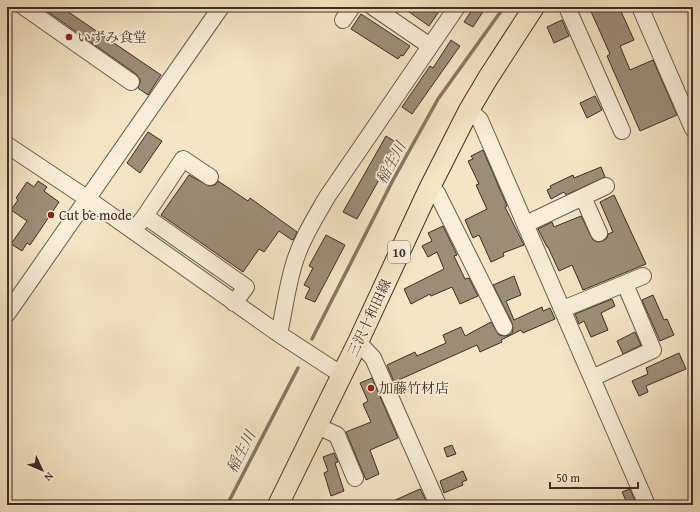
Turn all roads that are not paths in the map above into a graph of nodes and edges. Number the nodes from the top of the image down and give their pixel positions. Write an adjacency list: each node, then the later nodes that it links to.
1 (24, 7): 9 (street)
2 (221, 7): 18 (street)
3 (373, 7): 8 (street)
4 (457, 7): 8 (street)
5 (534, 7): 10 (main road, 三沢十和田線 / 10)
6 (567, 7): 12 (street)
7 (640, 7): 11 (street)
8 (430, 46): 29 (street)
9 (130, 82)
10 (469, 110): 16 (main road, 三沢十和田線 / 10); 20 (street)
11 (693, 130)
12 (622, 131)
13 (7, 145): 18 (street)
14 (210, 177): 19 (street)
15 (606, 186): 17 (street)
16 (429, 189): 28 (street); 30 (main road, 三沢十和田線 / 10)
17 (583, 197): 20 (street); 22 (street)
18 (88, 199): 21 (street); 27 (street)
19 (145, 216): 21 (street); 25 (street)
20 (526, 224): 26 (street)
21 (134, 231): 25 (street)
22 (599, 233)
23 (643, 276): 24 (street)
24 (625, 284): 26 (street); 32 (street)
25 (234, 303): 29 (street)
26 (563, 309): 32 (street)
27 (7, 314)
28 (504, 327)
29 (279, 334): 31 (street)
30 (358, 342): 31 (main road, 三沢十和田線 / 10); 36 (street)
31 (342, 375): 33 (main road, 三沢十和田線 / 10)
32 (592, 378): 37 (street)
33 (317, 426): 34 (street); 35 (main road, 三沢十和田線 / 10)
34 (355, 478)
35 (278, 505)
36 (438, 505)
37 (646, 505)

